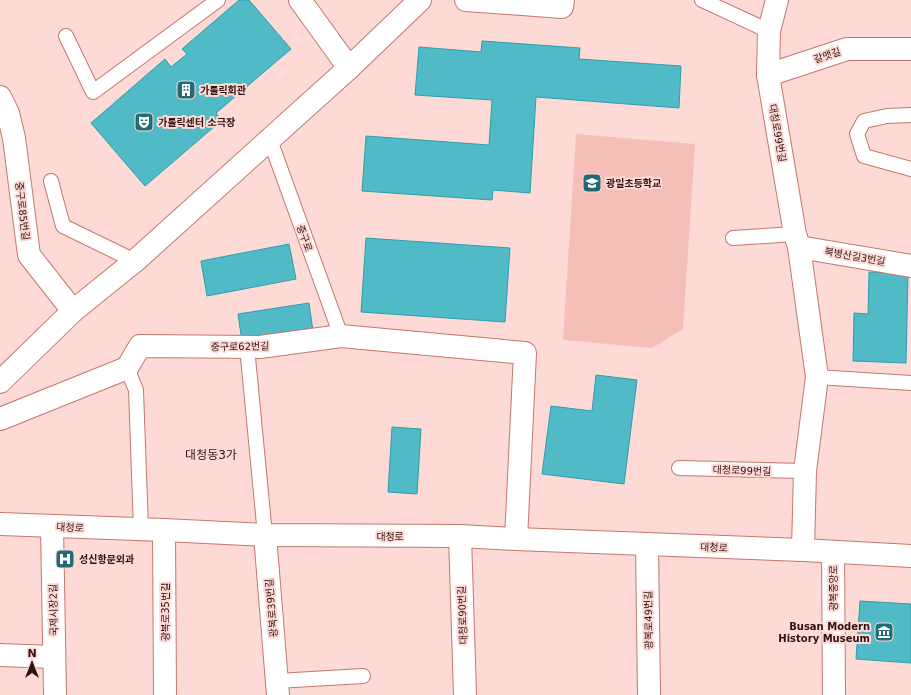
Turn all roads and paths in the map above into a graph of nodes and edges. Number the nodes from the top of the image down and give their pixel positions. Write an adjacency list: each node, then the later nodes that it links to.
1 (218, 0): 9 (lane)
2 (300, 0): 11 (street)
3 (420, 0): 11 (street)
4 (466, 0): 5 (street)
5 (563, 0)
6 (702, 0): 8 (lane)
7 (777, 0): 8 (street, 대청로99번길)
8 (769, 31): 12 (street, 대청로99번길)
9 (66, 36)
10 (911, 49): 12 (street, 갈맷길)
11 (349, 68): 15 (street)
12 (768, 75): 19 (street, 대청로99번길)
13 (3, 109): 22 (street, 중구로85번길)
14 (911, 114): 16 (lane)
15 (270, 140): 20 (street); 23 (lane, 중구로)
16 (911, 169)
17 (51, 181): 20 (lane)
18 (733, 238): 19 (lane)
19 (797, 240): 21 (street, 복병산길3번길); 26 (street, 대청로99번길)
20 (135, 261): 22 (street)
21 (911, 266)
22 (73, 311): 27 (street)
23 (341, 336): 24 (street, 중구로62번길); 38 (street, 중구로62번길)
24 (246, 347): 25 (street, 중구로62번길); 36 (lane)
25 (127, 368): 29 (street); 34 (lane)
26 (817, 377): 28 (lane); 31 (street, 대청로99번길)
27 (0, 382)
28 (911, 383)
29 (0, 419)
30 (678, 468): 31 (lane, 대청로99번길)
31 (805, 472): 40 (street, 대청로99번길)
32 (0, 524): 33 (street, 대청로)
33 (52, 526): 34 (street, 대청로); 44 (street, 국제시장2길)
34 (141, 530): 35 (street, 대청로)
35 (164, 530): 36 (street, 대청로); 48 (street, 광복로35번길)
36 (264, 535): 37 (street, 대청로); 46 (street, 광복로39번길)
37 (460, 536): 38 (street, 대청로); 49 (street, 대청로90번길)
38 (516, 539): 39 (street, 대청로)
39 (647, 544): 40 (street, 대청로); 50 (street, 광복로49번길)
40 (803, 550): 41 (street, 대청로)
41 (833, 552): 42 (street, 대청로); 51 (street, 광복중앙로)
42 (911, 556)
43 (0, 655): 44 (street)
44 (53, 657): 47 (street, 국제시장2길)
45 (363, 676): 46 (lane, 광복로39번길)
46 (278, 688)
47 (55, 695)
48 (165, 695)
49 (465, 695)
50 (649, 695)
51 (834, 695)

